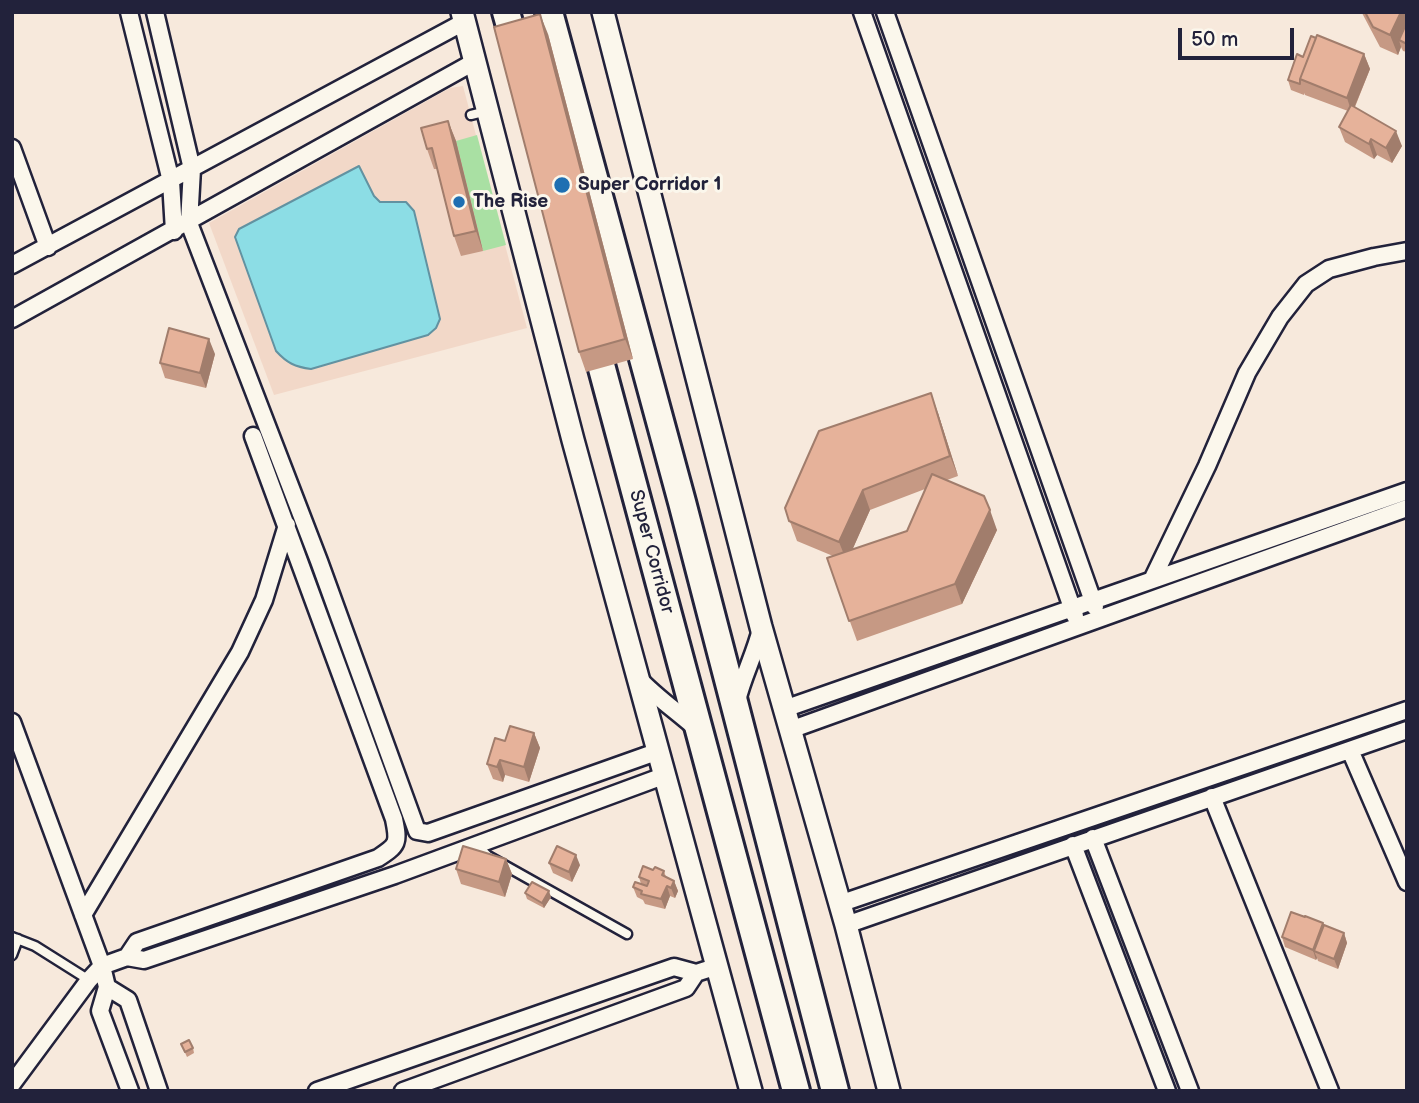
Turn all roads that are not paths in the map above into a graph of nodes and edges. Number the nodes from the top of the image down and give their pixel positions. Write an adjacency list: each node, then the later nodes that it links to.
1 (129, 12): 13 (street)
2 (155, 12): 12 (street)
3 (506, 12): 10 (main road)
4 (549, 12): 32 (main road)
5 (603, 12): 30 (street)
6 (862, 12): 27 (street)
7 (885, 12): 26 (street)
8 (463, 17): 9 (street); 12 (street)
9 (474, 62): 14 (street); 31 (street)
10 (524, 79)
11 (12, 148): 16 (street)
12 (192, 169): 13 (street); 14 (street)
13 (171, 181): 15 (street); 16 (street)
14 (189, 222): 15 (street); 40 (street)
15 (174, 231): 20 (street)
16 (48, 247): 18 (street)
17 (1407, 251): 25 (street)
18 (12, 265)
19 (585, 305): 38 (main road, Super Corridor)
20 (12, 319)
21 (253, 436): 24 (street)
22 (1407, 491): 25 (street)
23 (1407, 508): 28 (street)
24 (287, 525): 47 (street); 52 (street)
25 (1153, 578): 26 (street)
26 (1093, 599): 27 (street); 28 (street)
27 (1071, 607): 29 (street); 33 (street)
28 (1099, 617): 29 (street)
29 (1077, 625): 36 (street)
30 (761, 627): 32 (street); 33 (street)
31 (639, 679): 38 (street); 40 (street)
32 (736, 705): 66 (main road)
33 (784, 709): 36 (street)
34 (1407, 709): 48 (street)
35 (12, 722): 47 (street)
36 (790, 730): 48 (street)
37 (1407, 730): 39 (street)
38 (700, 732): 65 (main road, Super Corridor)
39 (1350, 750): 42 (street); 46 (street)
40 (659, 751): 41 (street)
41 (666, 775): 44 (street); 54 (street)
42 (1212, 797): 43 (street); 70 (street)
43 (1093, 838): 45 (street); 69 (street)
44 (477, 845): 49 (lane); 52 (street)
45 (1073, 845): 48 (street); 68 (street)
46 (1407, 882)
47 (83, 915): 53 (street)
48 (842, 915): 67 (street)
49 (627, 934)
50 (15, 938): 51 (lane); 56 (lane)
51 (12, 955)
52 (127, 957): 53 (street)
53 (102, 966): 56 (street); 57 (street)
54 (718, 966): 55 (street); 64 (street)
55 (696, 973): 58 (street); 63 (street)
56 (89, 980): 59 (street)
57 (107, 987): 61 (street); 62 (street)
58 (449, 1083): 60 (street)
59 (12, 1084)
60 (413, 1089)
61 (130, 1091)
62 (159, 1091)
63 (317, 1091)
64 (751, 1091)
65 (796, 1091)
66 (835, 1091)
67 (889, 1091)
68 (1167, 1091)
69 (1190, 1091)
70 (1330, 1091)

